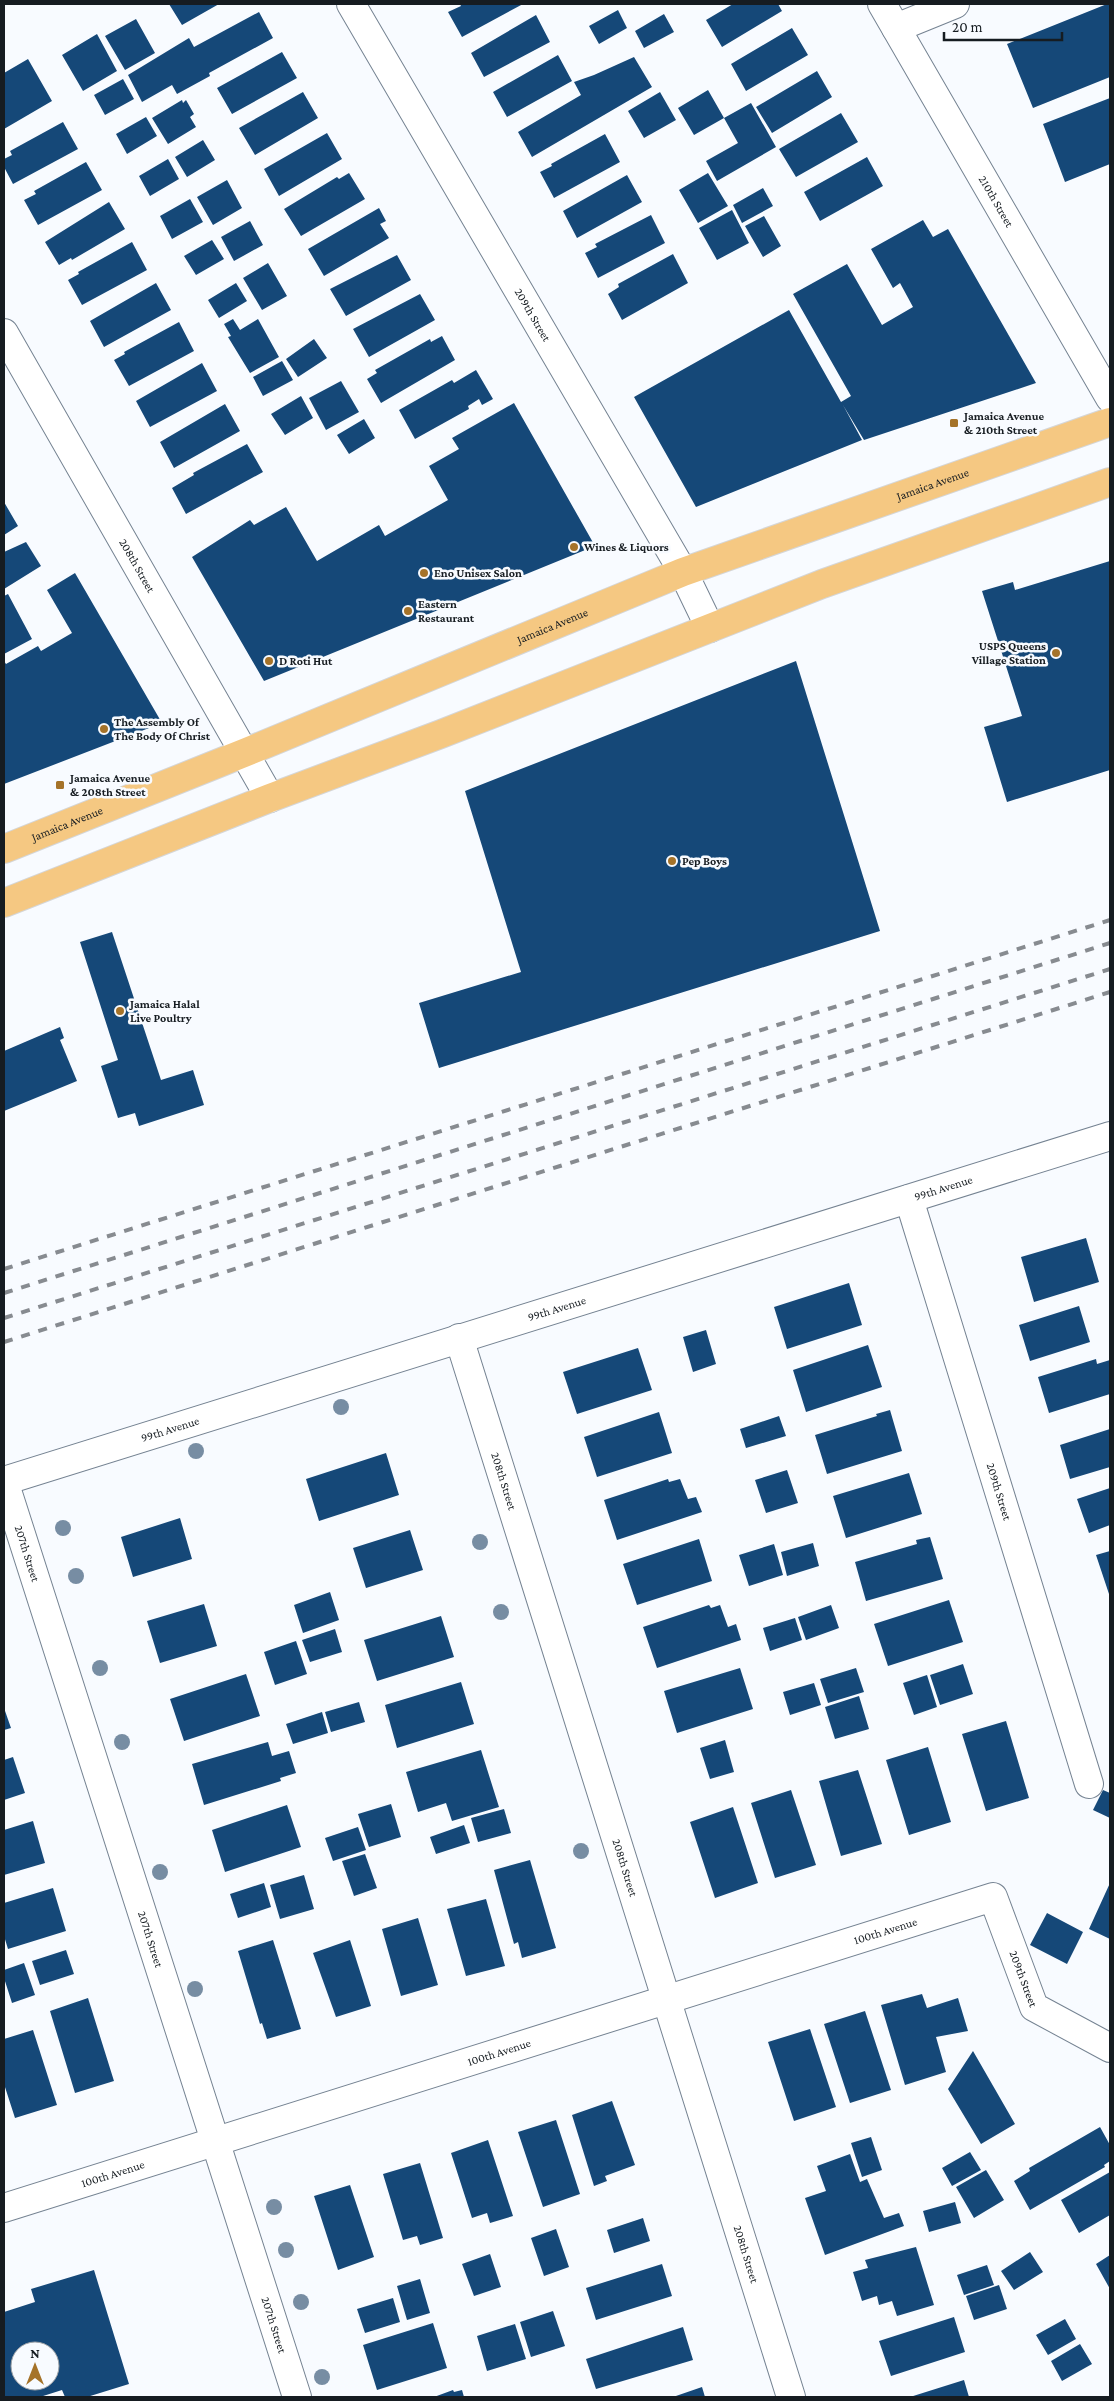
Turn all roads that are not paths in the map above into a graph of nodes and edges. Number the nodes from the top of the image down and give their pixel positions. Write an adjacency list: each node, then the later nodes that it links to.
1 (351, 4): 9 (street, 209th Street)
2 (882, 4): 4 (street, 210th Street)
3 (955, 4): 4 (street)
4 (896, 28): 6 (street, 210th Street)
5 (4, 333): 11 (street, 208th Street)
6 (1110, 398)
7 (1110, 422): 9 (main road, Jamaica Avenue)
8 (1110, 482): 10 (main road)
9 (683, 572): 10 (street, 209th Street); 11 (main road, Jamaica Avenue)
10 (710, 628): 12 (main road)
11 (244, 753): 12 (street, 208th Street); 13 (main road, Jamaica Avenue)
12 (270, 798): 14 (main road)
13 (4, 849)
14 (4, 903)
15 (1110, 1136): 16 (street, 99th Avenue)
16 (909, 1199): 17 (street, 99th Avenue); 19 (street, 209th Street)
17 (459, 1338): 18 (street, 99th Avenue); 21 (street, 208th Street)
18 (4, 1481): 23 (street, 207th Street)
19 (1089, 1784)
20 (993, 1897): 21 (street, 100th Avenue); 22 (street, 209th Street)
21 (666, 1999): 23 (street, 100th Avenue); 26 (street, 208th Street)
22 (1110, 2048)
23 (216, 2141): 24 (street, 100th Avenue); 25 (street, 207th Street)
24 (4, 2208)
25 (297, 2397)
26 (791, 2397)

